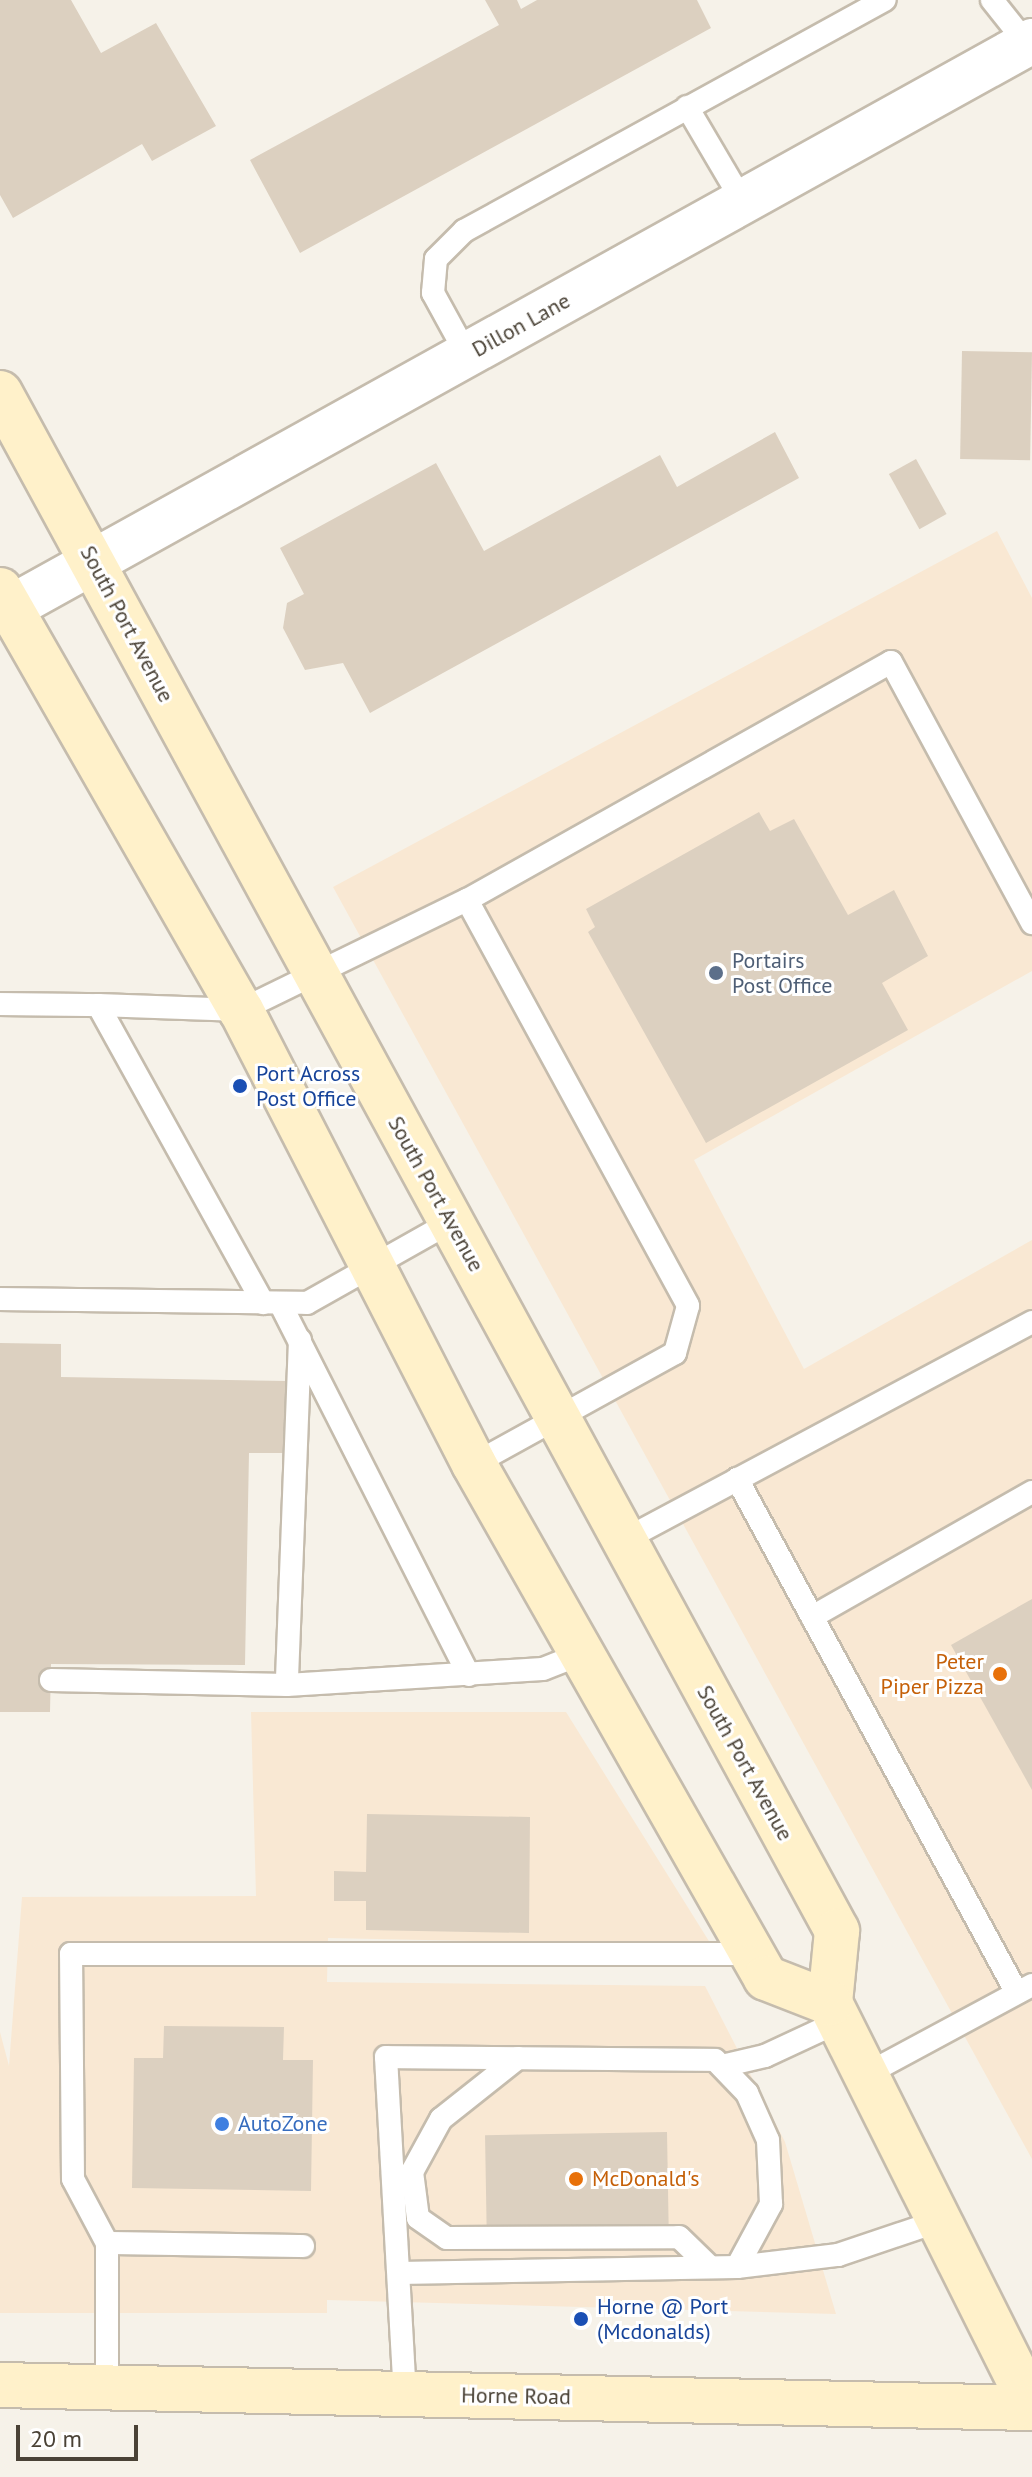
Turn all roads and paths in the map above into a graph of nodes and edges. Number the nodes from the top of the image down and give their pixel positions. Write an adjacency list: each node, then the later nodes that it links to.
1 (885, 0): 4 (lane)
2 (992, 0): 3 (lane)
3 (1030, 43): 5 (street, Dillon Lane)
4 (687, 107): 5 (lane); 6 (lane)
5 (743, 202): 6 (street, Dillon Lane)
6 (467, 355): 8 (street, Dillon Lane)
7 (0, 393): 8 (main road, South Port Avenue)
8 (93, 562): 9 (street, Dillon Lane); 12 (main road, South Port Avenue)
9 (5, 599): 15 (main road)
10 (467, 900): 11 (lane); 12 (lane); 22 (lane)
11 (1032, 923)
12 (314, 973): 15 (lane); 16 (main road, South Port Avenue)
13 (0, 1004): 14 (lane)
14 (98, 1005): 15 (lane); 19 (lane)
15 (241, 1010): 17 (main road)
16 (451, 1222): 17 (lane); 22 (main road, South Port Avenue)
17 (375, 1265): 19 (lane); 23 (main road)
18 (0, 1299): 19 (lane)
19 (271, 1303): 21 (lane)
20 (1032, 1322): 24 (lane)
21 (300, 1340): 29 (lane); 31 (lane)
22 (556, 1418): 23 (lane); 26 (main road, South Port Avenue)
23 (474, 1464): 28 (main road)
24 (737, 1479): 26 (lane); 27 (lane)
25 (1032, 1492): 27 (lane)
26 (624, 1540): 34 (main road, South Port Avenue)
27 (812, 1617): 33 (lane)
28 (581, 1654): 29 (lane); 32 (main road)
29 (469, 1675): 31 (lane)
30 (51, 1680): 31 (lane)
31 (287, 1685)
32 (753, 1954): 34 (main road); 39 (lane)
33 (1024, 1989): 37 (lane)
34 (835, 2012): 36 (lane); 37 (main road)
35 (518, 2058): 36 (lane); 41 (lane); 43 (lane)
36 (722, 2066): 42 (lane)
37 (865, 2075): 38 (main road)
38 (939, 2221): 42 (lane); 47 (main road)
39 (107, 2243): 40 (lane); 45 (lane)
40 (303, 2246)
41 (710, 2267): 42 (lane); 43 (lane)
42 (737, 2267)
43 (399, 2273): 46 (lane)
44 (0, 2385): 45 (main road, Horne Road)
45 (107, 2387): 46 (main road, Horne Road)
46 (405, 2394): 47 (main road, Horne Road)
47 (1032, 2407)

